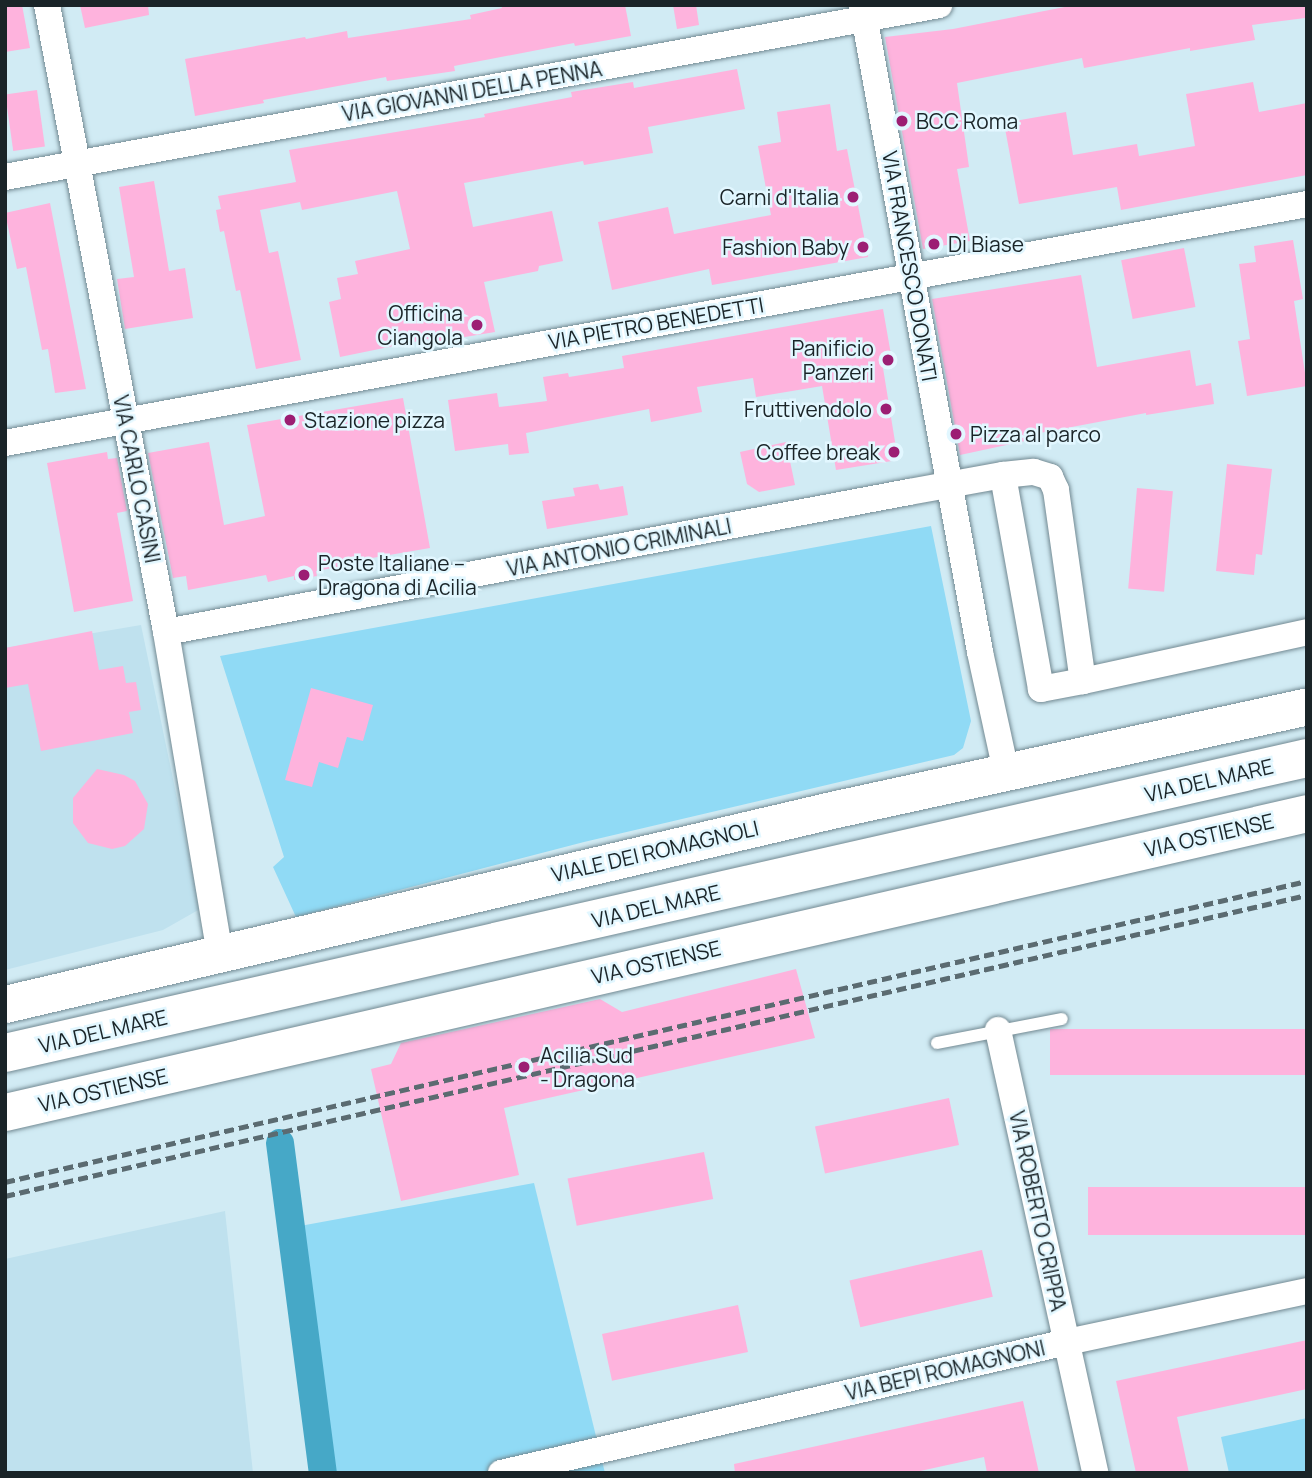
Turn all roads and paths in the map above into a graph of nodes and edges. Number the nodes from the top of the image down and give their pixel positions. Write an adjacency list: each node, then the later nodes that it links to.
1 (47, 5): 4 (street, VIA CARLO CASINI)
2 (939, 5): 3 (street, VIA GIOVANNI DELLA PENNA)
3 (863, 12): 4 (street, VIA GIOVANNI DELLA PENNA); 7 (street, VIA FRANCESCO DONATI)
4 (78, 163): 5 (street, VIA GIOVANNI DELLA PENNA); 8 (street, VIA CARLO CASINI)
5 (5, 177)
6 (1307, 204): 7 (street, VIA PIETRO BENEDETTI)
7 (912, 276): 8 (street, VIA PIETRO BENEDETTI); 11 (street, VIA FRANCESCO DONATI)
8 (125, 421): 9 (street, VIA PIETRO BENEDETTI); 12 (street, VIA CARLO CASINI)
9 (5, 443)
10 (1003, 475): 11 (street); 14 (street); 14 (street)
11 (949, 485): 12 (street, VIA ANTONIO CRIMINALI); 17 (street, VIA FRANCESCO DONATI)
12 (166, 632): 19 (street, VIA CARLO CASINI)
13 (1307, 632): 14 (street)
14 (1083, 681)
15 (1307, 706): 17 (main road, VIALE DEI ROMAGNOLI)
16 (1307, 758): 24 (main road, VIA DEL MARE)
17 (1006, 771): 19 (main road, VIALE DEI ROMAGNOLI)
18 (1307, 813): 25 (main road, VIA OSTIENSE)
19 (220, 954): 20 (main road, VIALE DEI ROMAGNOLI)
20 (5, 1004)
21 (1062, 1019): 22 (lane)
22 (998, 1030): 23 (lane); 27 (street, VIA ROBERTO CRIPPA)
23 (937, 1043)
24 (5, 1053)
25 (5, 1112)
26 (1307, 1291): 27 (street, VIA BEPI ROMAGNONI)
27 (1067, 1342): 28 (street, VIA BEPI ROMAGNONI); 30 (street, VIA ROBERTO CRIPPA)
28 (587, 1463): 29 (street, VIA BEPI ROMAGNONI)
29 (501, 1473)
30 (1095, 1473)

